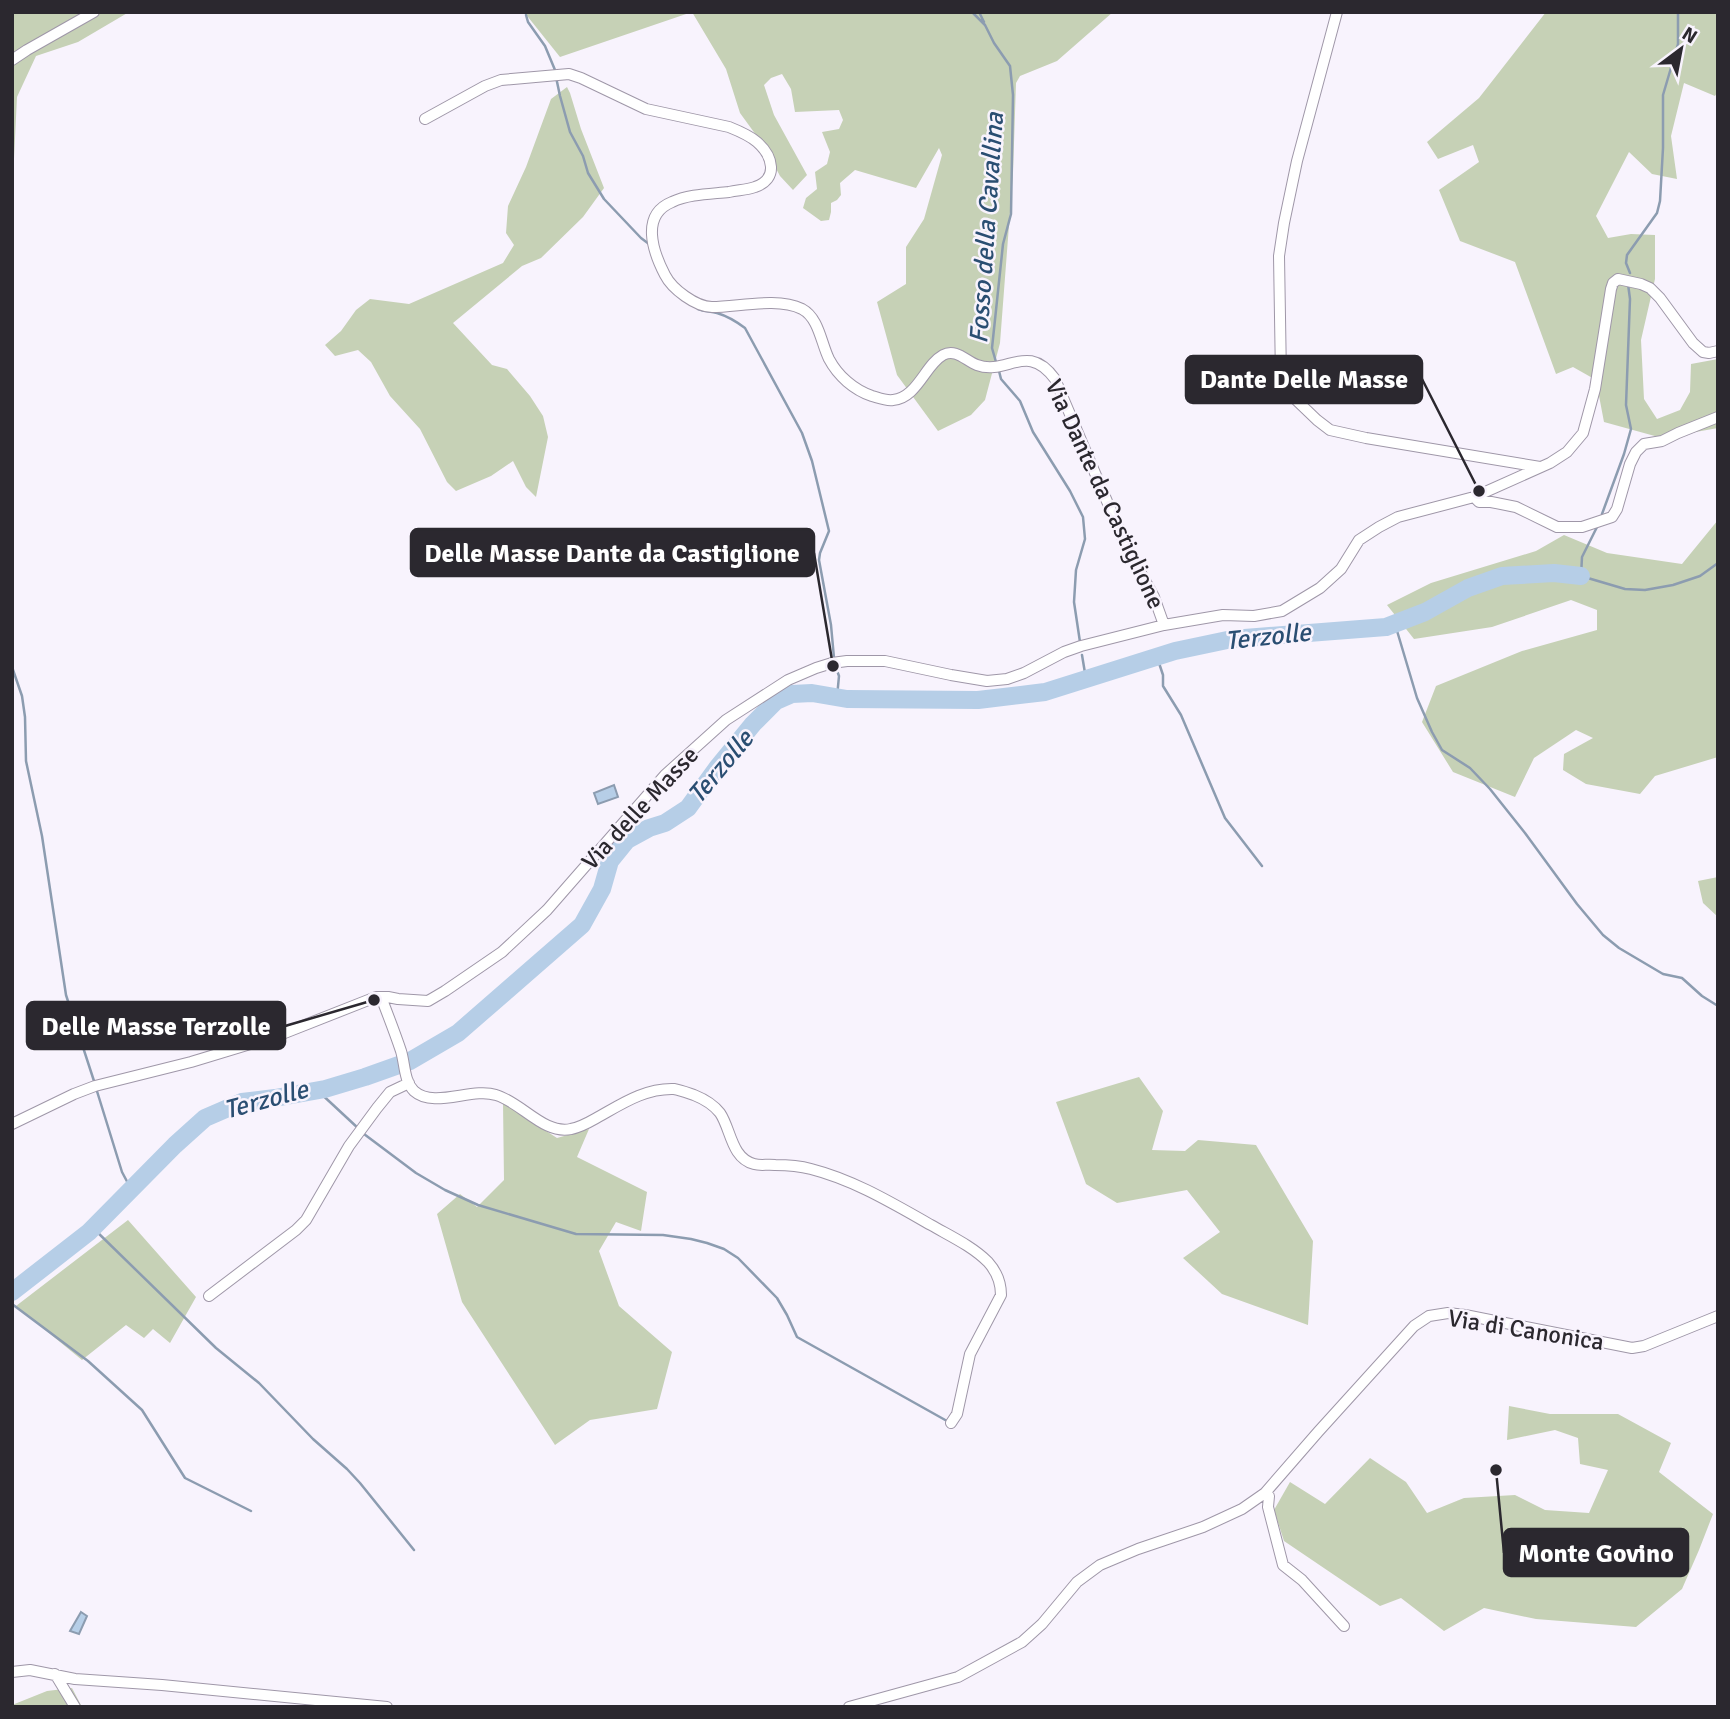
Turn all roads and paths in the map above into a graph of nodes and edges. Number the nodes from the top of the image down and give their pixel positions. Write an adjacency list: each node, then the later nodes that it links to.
1 (94, 12): 3 (street)
2 (1337, 12): 7 (street)
3 (12, 60)
4 (425, 119): 9 (street, Via Dante da Castiglione)
5 (1718, 351): 7 (street, Via Dante da Castiglione)
6 (1718, 417): 8 (street)
7 (1541, 467): 8 (street, Via Dante da Castiglione)
8 (1474, 496): 9 (street, Via Dante da Castiglione)
9 (1164, 625): 10 (street, Via Dante da Castiglione)
10 (1081, 646): 11 (street, Via delle Masse)
11 (382, 997): 12 (street); 13 (street, Via delle Masse)
12 (408, 1081): 14 (street); 16 (street)
13 (12, 1124)
14 (209, 1296)
15 (1718, 1316): 17 (street, Via di Canonica)
16 (951, 1423)
17 (1265, 1493): 18 (street); 23 (street, Via di Canonica)
18 (1344, 1626)
19 (12, 1672): 20 (street)
20 (55, 1674): 21 (street); 22 (street)
21 (75, 1707)
22 (387, 1707)
23 (849, 1707)

